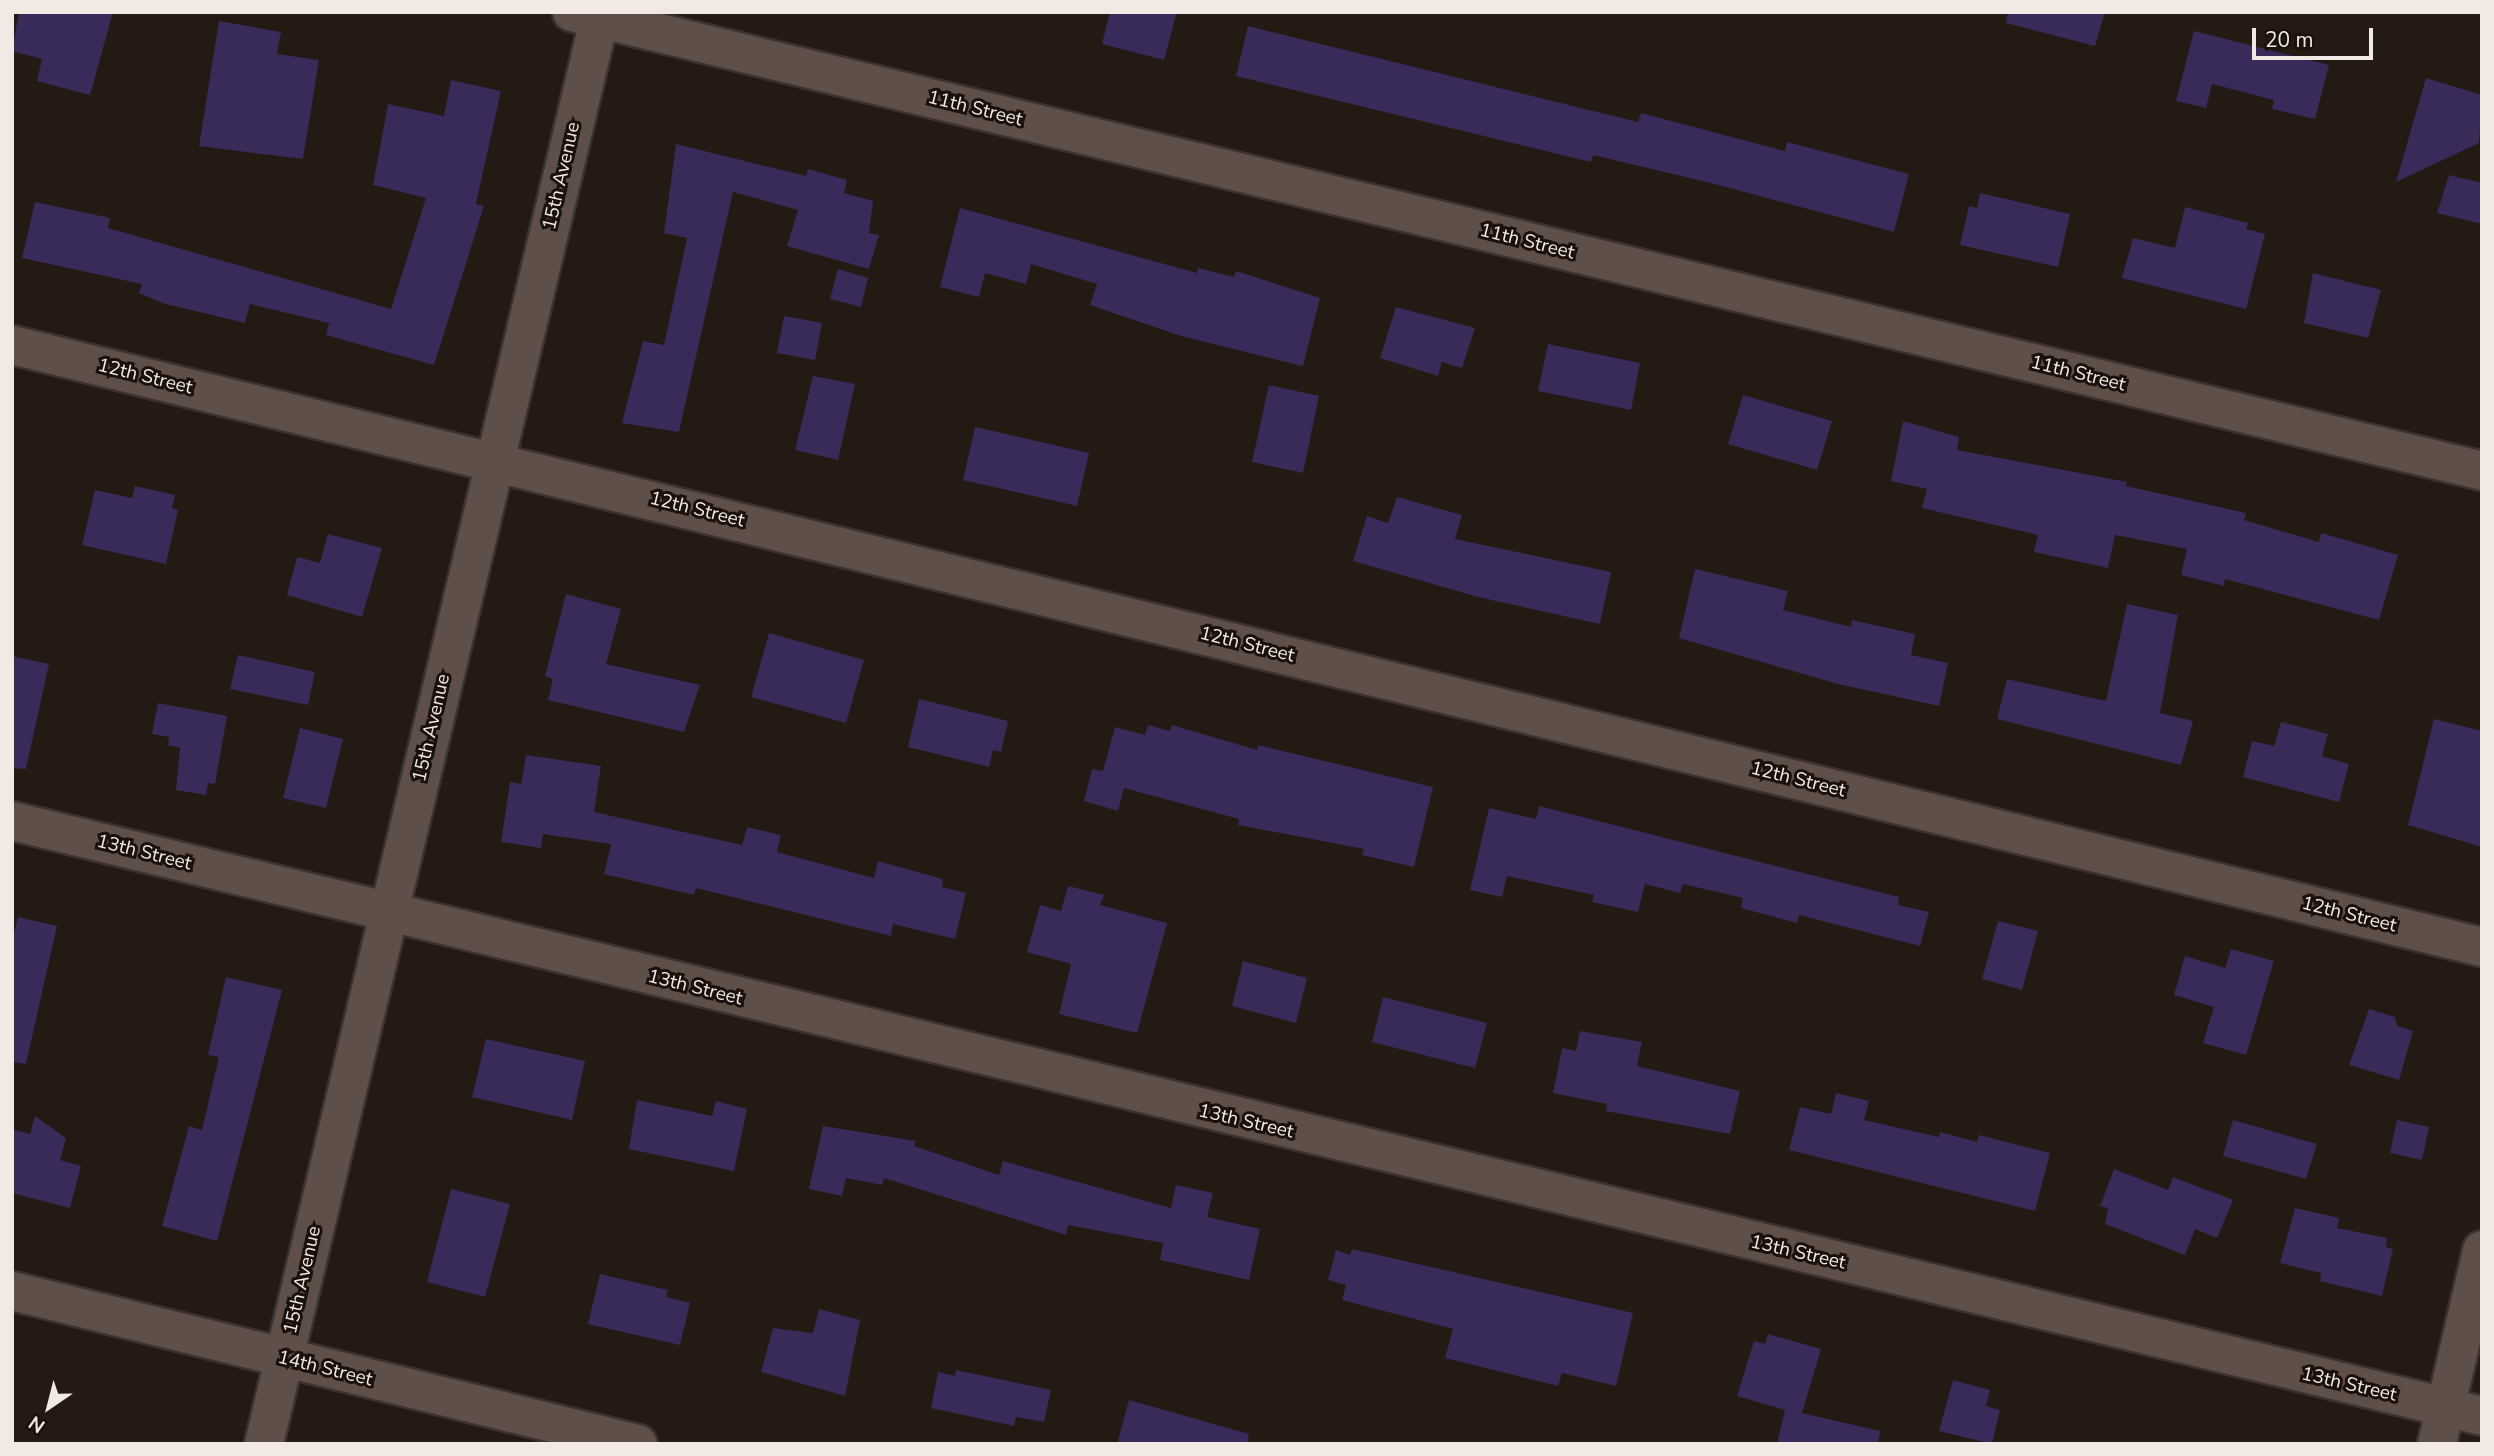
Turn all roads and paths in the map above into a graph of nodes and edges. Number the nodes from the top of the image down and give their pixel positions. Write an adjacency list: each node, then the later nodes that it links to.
1 (590, 14): 3 (street, 15th Avenue); 4 (street, 11th Street)
2 (12, 345): 3 (street, 12th Street)
3 (496, 461): 6 (street, 15th Avenue); 7 (street, 12th Street)
4 (2482, 471)
5 (12, 821): 6 (street, 13th Street)
6 (388, 913): 10 (street, 15th Avenue); 11 (street, 13th Street)
7 (2482, 947)
8 (2482, 1250): 11 (street)
9 (12, 1292): 10 (street, 14th Street)
10 (285, 1359): 12 (street, 15th Avenue); 13 (street, 14th Street)
11 (2455, 1422)
12 (264, 1444)
13 (638, 1444)

